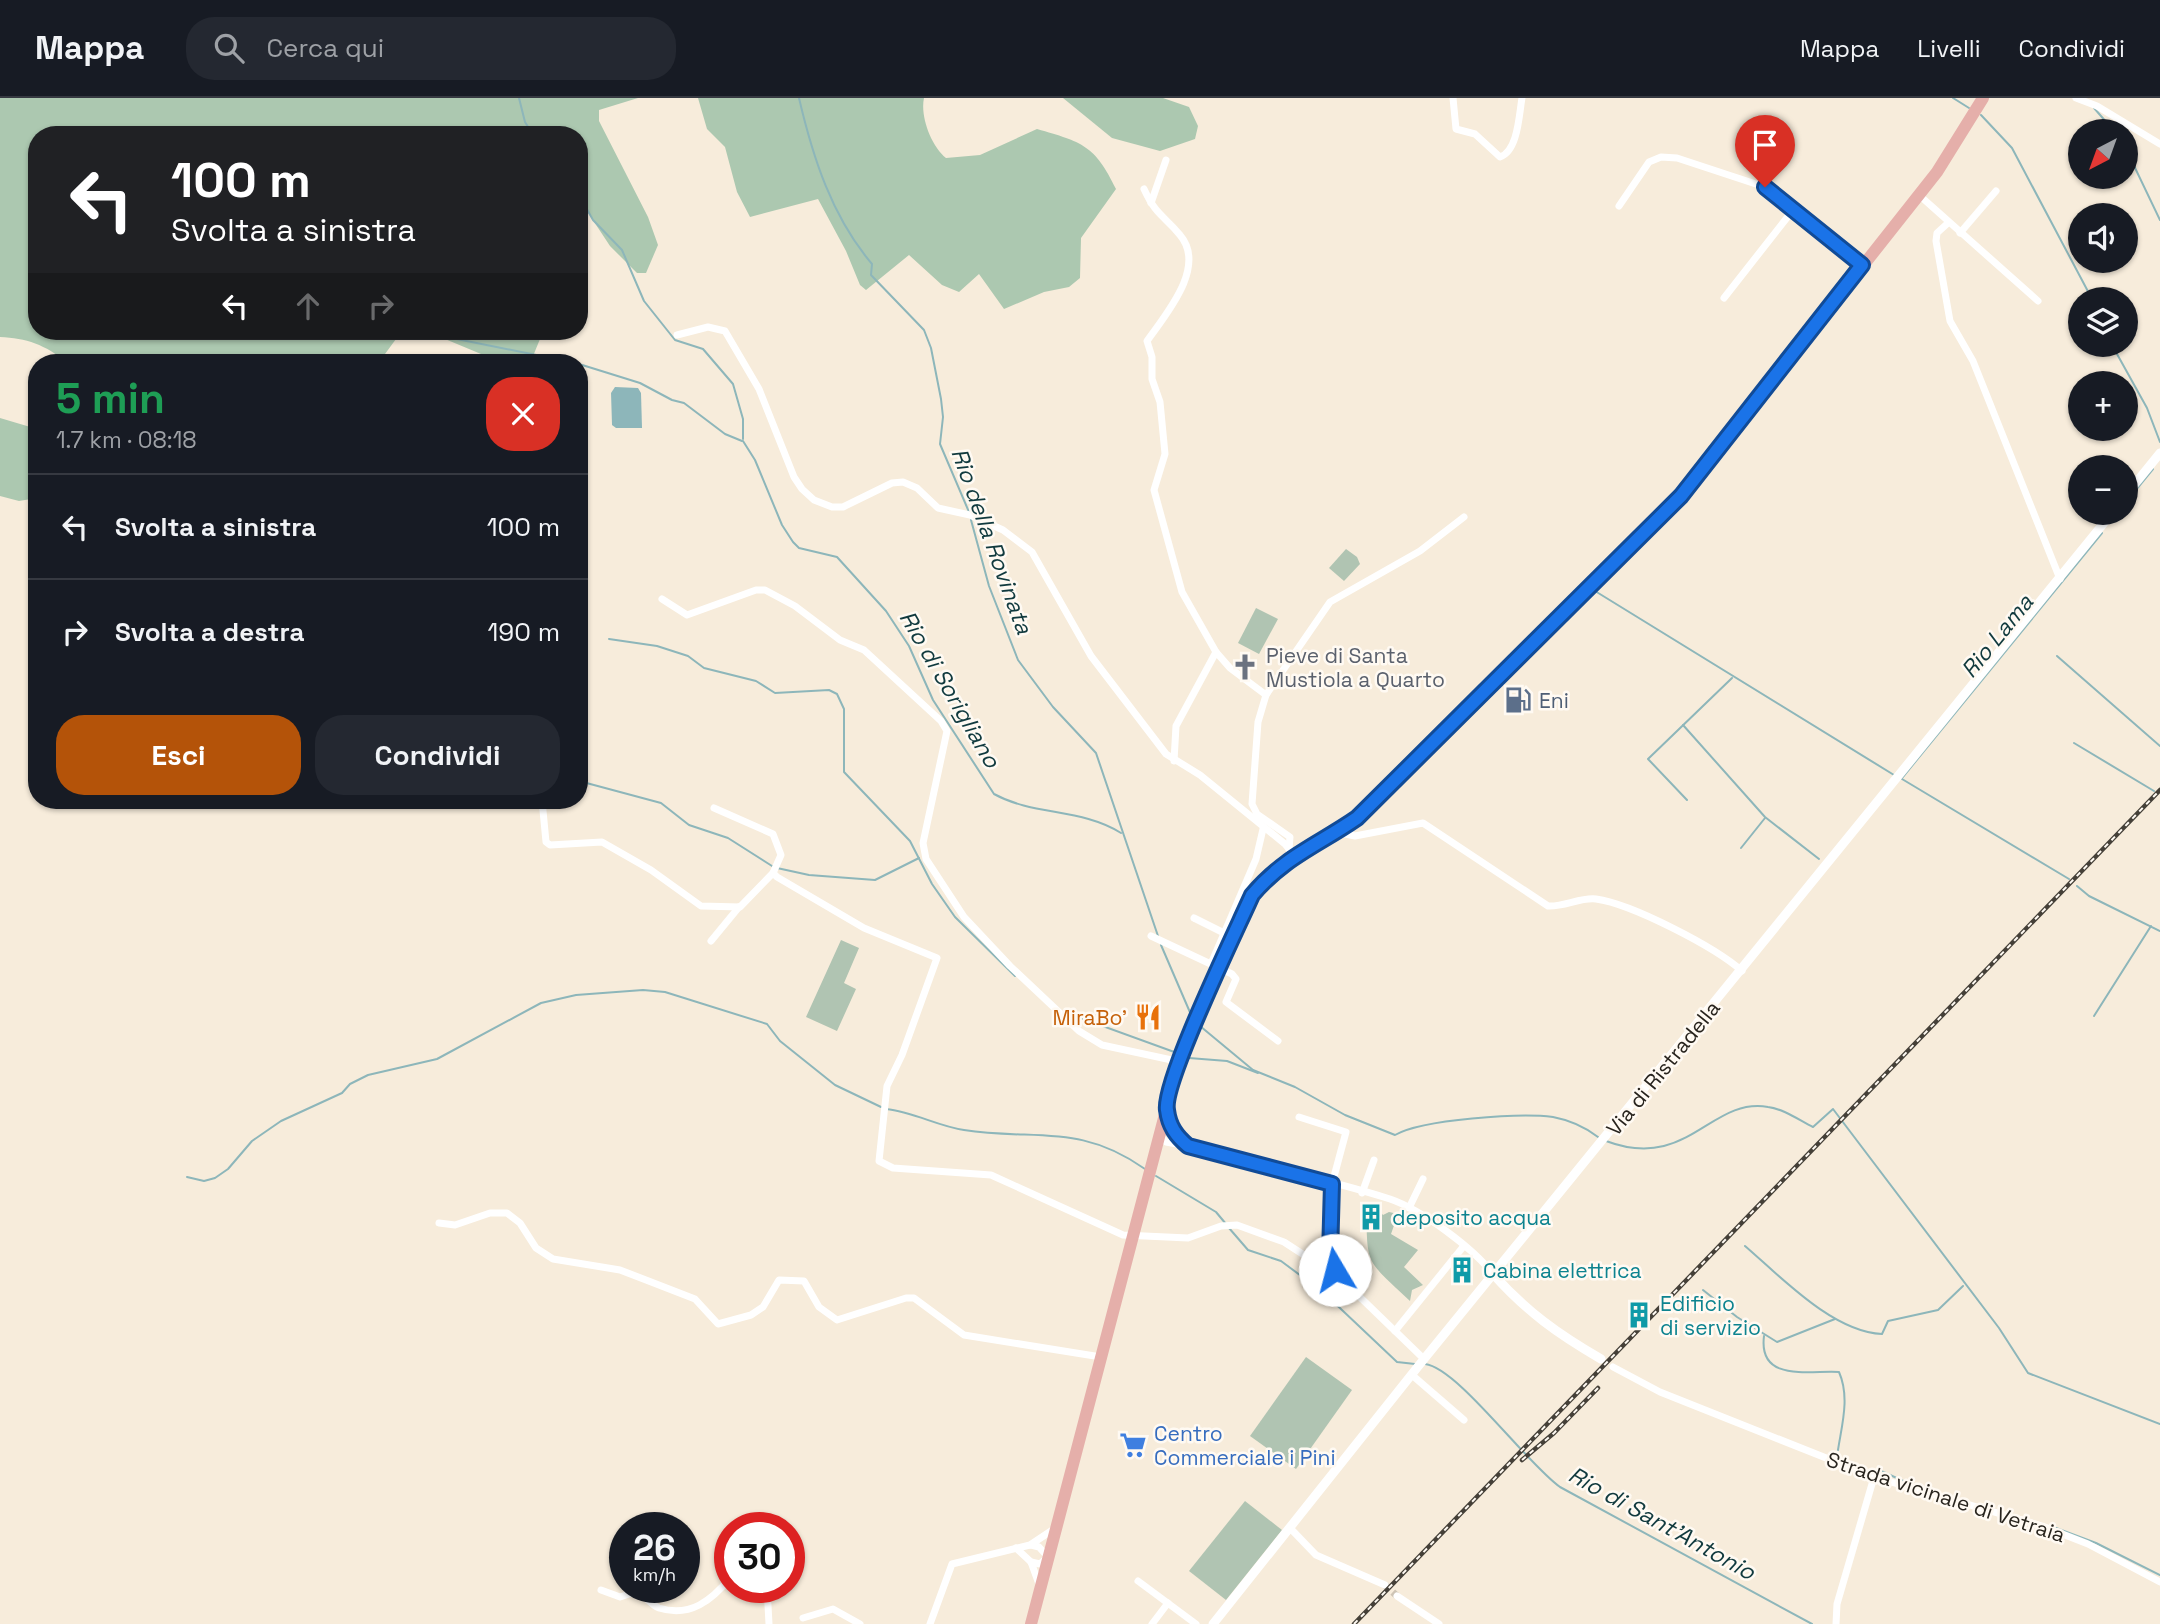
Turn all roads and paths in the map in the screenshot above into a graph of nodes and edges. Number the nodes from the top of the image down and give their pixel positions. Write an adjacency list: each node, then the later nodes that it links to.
1 (1453, 98): 2 (street)
2 (1522, 98)
3 (1983, 98): 9 (main road)
4 (2076, 98): 5 (street)
5 (2160, 144)
6 (1166, 160): 10 (street)
7 (1144, 188): 10 (street)
8 (1996, 191): 14 (street)
9 (1919, 195): 13 (street); 15 (main road)
10 (1151, 204): 25 (street)
11 (1619, 206): 12 (street)
12 (1793, 210): 15 (street); 16 (street)
13 (1948, 223): 14 (street); 23 (street)
14 (1960, 233): 17 (street)
15 (1862, 265): 31 (main road)
16 (1724, 298)
17 (2038, 302)
18 (677, 335): 27 (street)
19 (2160, 453): 20 (street)
20 (2138, 480)
21 (1464, 517): 26 (street)
22 (2103, 525): 23 (street, Via di Ristradella)
23 (2060, 579): 40 (street, Via di Ristradella)
24 (662, 599): 42 (street)
25 (1216, 652): 26 (street); 27 (street)
26 (1266, 695): 32 (street)
27 (1174, 761): 30 (street)
28 (714, 808): 33 (street)
29 (543, 809): 34 (street)
30 (1262, 829): 32 (street); 36 (street)
31 (1336, 832): 32 (main road); 40 (street)
32 (1291, 852): 39 (main road)
33 (773, 873): 34 (street); 56 (street)
34 (740, 907): 38 (street)
35 (1194, 918): 36 (street)
36 (1224, 933): 39 (street)
37 (1151, 936): 39 (street)
38 (711, 941)
39 (1216, 965): 41 (street); 42 (main road)
40 (1742, 971): 61 (street, Via di Ristradella)
41 (1278, 1041)
42 (1181, 1062): 43 (main road)
43 (1166, 1108): 45 (main road); 46 (street)
44 (1299, 1117): 52 (street)
45 (1159, 1131): 46 (street); 47 (street); 50 (main road)
46 (1174, 1133): 48 (street)
47 (1170, 1144): 48 (street); 50 (street)
48 (1188, 1146): 52 (street)
49 (1374, 1160): 53 (street)
50 (1150, 1165): 56 (main road)
51 (1423, 1179): 54 (street)
52 (1332, 1184): 53 (street); 58 (street)
53 (1362, 1193): 54 (street)
54 (1409, 1208): 57 (street)
55 (439, 1223): 63 (street)
56 (1134, 1235): 59 (street); 63 (main road)
57 (1463, 1247): 61 (street); 62 (street)
58 (1331, 1259): 59 (street); 60 (street)
59 (1321, 1266): 60 (street)
60 (1334, 1272): 62 (street)
61 (1493, 1274): 64 (street, Via di Ristradella); 65 (street)
62 (1395, 1331): 64 (street)
63 (1101, 1357): 70 (main road)
64 (1424, 1359): 67 (street, Via di Ristradella)
65 (1601, 1359)
66 (1614, 1367): 69 (street, Strada vicinale di Vetraia)
67 (1412, 1375): 68 (street); 71 (street, Via di Ristradella)
68 (1465, 1420)
69 (1874, 1477): 77 (street, Strada vicinale di Vetraia); 94 (street)
70 (1057, 1525): 72 (street); 74 (main road)
71 (1291, 1529): 78 (street); 92 (street, Via di Ristradella)
72 (1030, 1545): 73 (street); 74 (street)
73 (1015, 1548): 75 (street); 88 (street)
74 (1048, 1557): 75 (street); 79 (main road)
75 (1031, 1562): 79 (street)
76 (1138, 1581): 84 (street)
77 (2160, 1582)
78 (1385, 1585)
79 (1040, 1588): 89 (main road)
80 (601, 1590): 81 (street)
81 (714, 1595)
82 (1397, 1596): 93 (street)
83 (768, 1603): 86 (street)
84 (1168, 1603): 90 (street); 91 (street)
85 (803, 1618): 87 (street)
86 (769, 1624)
87 (860, 1624)
88 (930, 1624)
89 (1031, 1624)
90 (1152, 1624)
91 (1196, 1624)
92 (1213, 1624)
93 (1439, 1624)
94 (1836, 1624)

